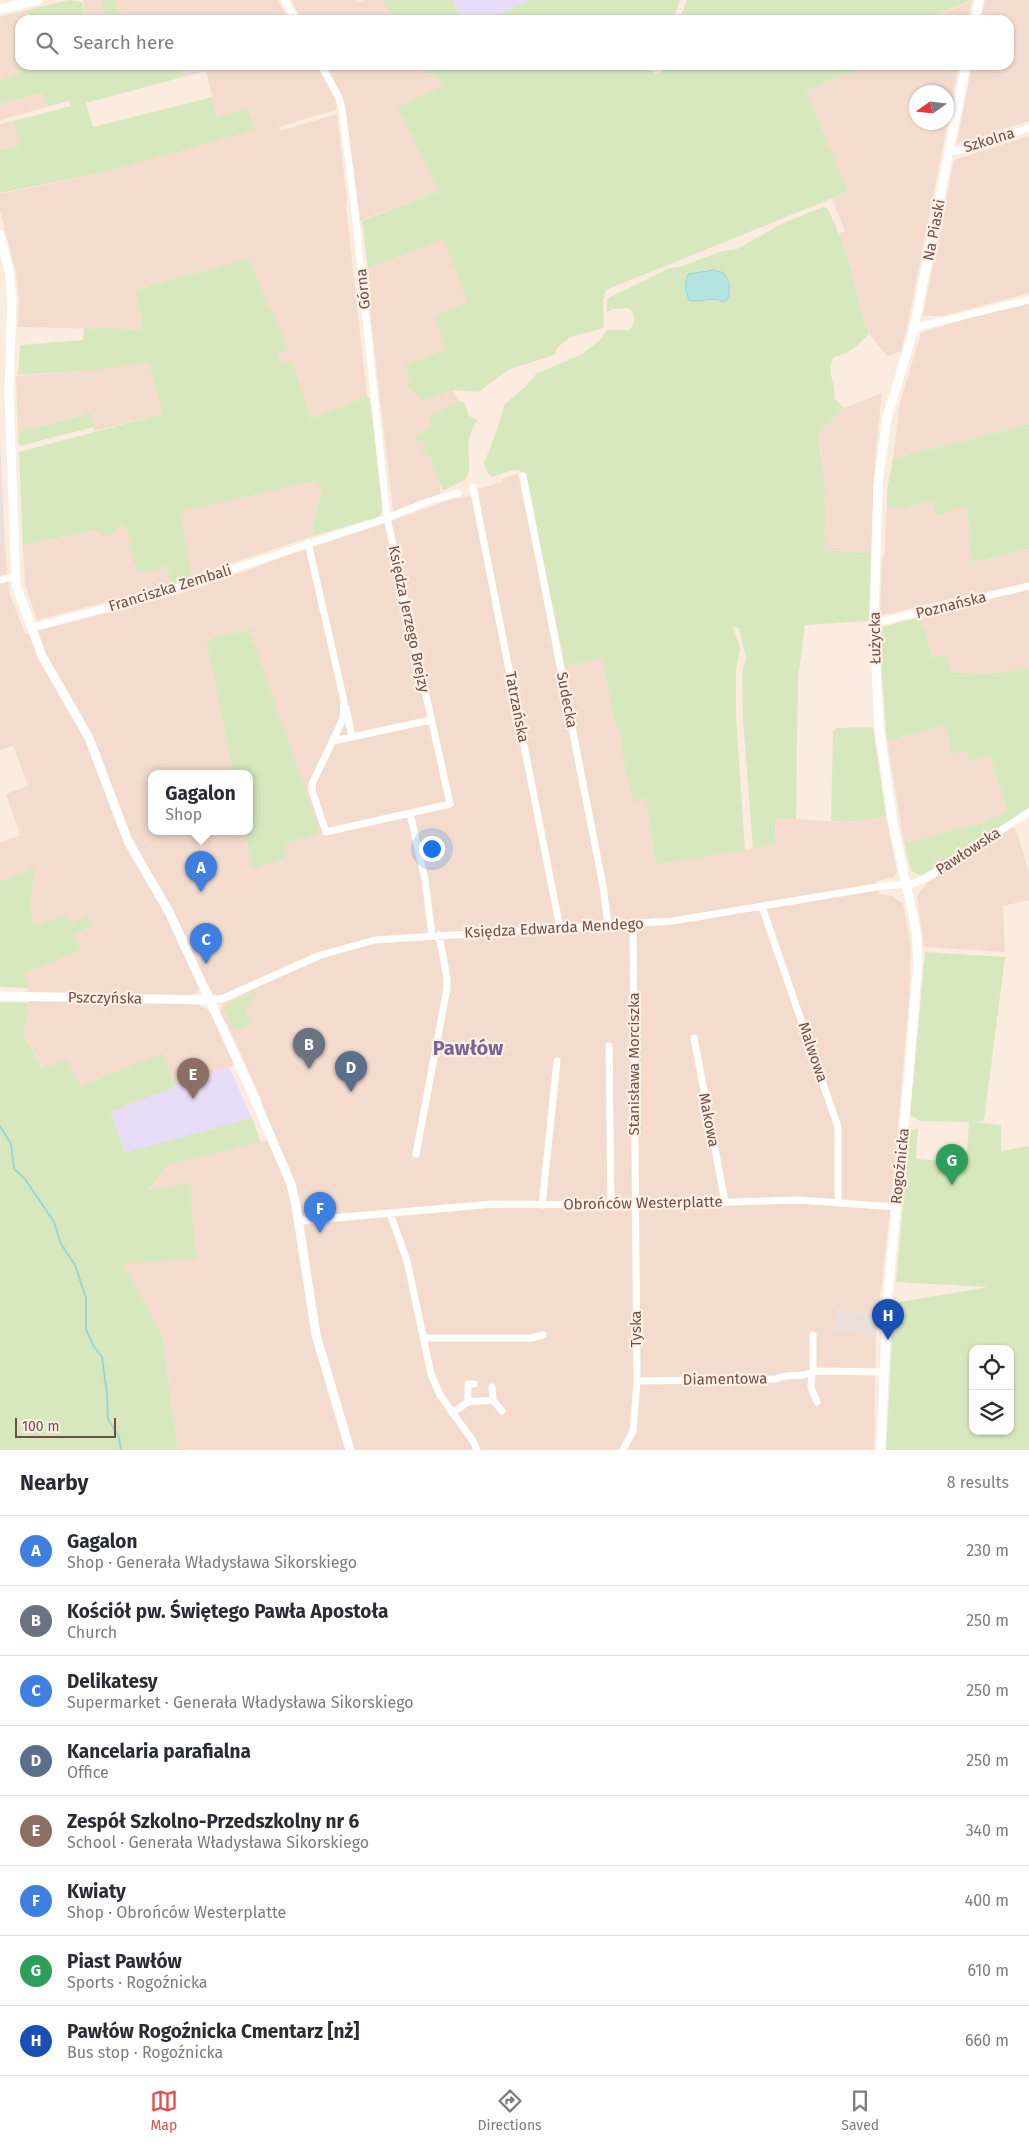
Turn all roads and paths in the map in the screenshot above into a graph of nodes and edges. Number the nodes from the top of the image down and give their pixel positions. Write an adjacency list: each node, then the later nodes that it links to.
1 (38, 0): 4 (street)
2 (285, 0): 5 (street)
3 (979, 0): 6 (street)
4 (0, 9)
5 (293, 15)
6 (976, 15)
7 (324, 70): 18 (street, Górna)
8 (965, 70): 10 (street, Na Piaski)
9 (1029, 128): 10 (street, Szkolna)
10 (949, 150): 13 (street, Na Piaski)
11 (0, 235): 20 (street)
12 (1029, 300): 13 (street)
13 (914, 328): 14 (street, Na Piaski)
14 (894, 393): 23 (street, Łużycka)
15 (523, 476): 34 (street, Sudecka)
16 (473, 487): 35 (street, Tatrzańska)
17 (458, 493): 18 (street, Franciszka Zembali)
18 (387, 518): 19 (street, Franciszka Zembali); 26 (street, Księdza Jerzego Brejzy)
19 (308, 543): 24 (street, Franciszka Zembali); 25 (street)
20 (15, 576): 21 (street); 24 (street)
21 (0, 580)
22 (1029, 586): 23 (street, Poznańska)
23 (874, 623): 31 (street, Łużycka)
24 (31, 628): 38 (street)
25 (344, 701): 27 (street); 28 (street)
26 (430, 720): 27 (street); 30 (street, Księdza Jerzego Brejzy)
27 (352, 737): 28 (street)
28 (333, 741): 30 (street, Księdza Jerzego Brejzy)
29 (1029, 812): 31 (street, Pawłowska)
30 (410, 813): 36 (street)
31 (906, 883): 32 (street, Księdza Edwarda Mendego); 48 (street, Rogoźnicka)
32 (762, 907): 33 (street, Księdza Edwarda Mendego); 44 (street, Malwowa)
33 (633, 923): 34 (street, Księdza Edwarda Mendego); 47 (street, Stanisława Morciszka)
34 (608, 925): 35 (street, Księdza Edwarda Mendego)
35 (560, 928): 36 (street, Księdza Edwarda Mendego)
36 (435, 935): 38 (street, Księdza Edwarda Mendego); 42 (street)
37 (0, 996): 38 (street, Pszczyńska)
38 (210, 1000): 50 (street)
39 (694, 1038): 43 (street, Makowa)
40 (609, 1046): 46 (street)
41 (557, 1061): 45 (street)
42 (416, 1154)
43 (724, 1202): 44 (street, Obrońców Westerplatte); 47 (street, Obrońców Westerplatte)
44 (838, 1202): 48 (street, Obrońców Westerplatte)
45 (542, 1204): 46 (street, Obrońców Westerplatte); 49 (street, Obrońców Westerplatte)
46 (612, 1205): 47 (street, Obrońców Westerplatte)
47 (635, 1205): 56 (street, Tyska)
48 (896, 1208): 55 (street, Rogoźnicka)
49 (390, 1213): 50 (street, Obrońców Westerplatte); 53 (street)
50 (298, 1221): 64 (street)
51 (543, 1335): 53 (street)
52 (813, 1335): 54 (street)
53 (423, 1338): 63 (street)
54 (812, 1372): 55 (street, Diamentowa); 56 (street, Diamentowa); 61 (street)
55 (883, 1372): 67 (street, Rogoźnicka)
56 (637, 1381): 66 (street, Tyska)
57 (474, 1384): 60 (street)
58 (492, 1387): 59 (street)
59 (493, 1400): 60 (street); 62 (street)
60 (468, 1402): 63 (street)
61 (816, 1402)
62 (502, 1411)
63 (452, 1413): 65 (street)
64 (350, 1450)
65 (477, 1450)
66 (622, 1450)
67 (881, 1450)

